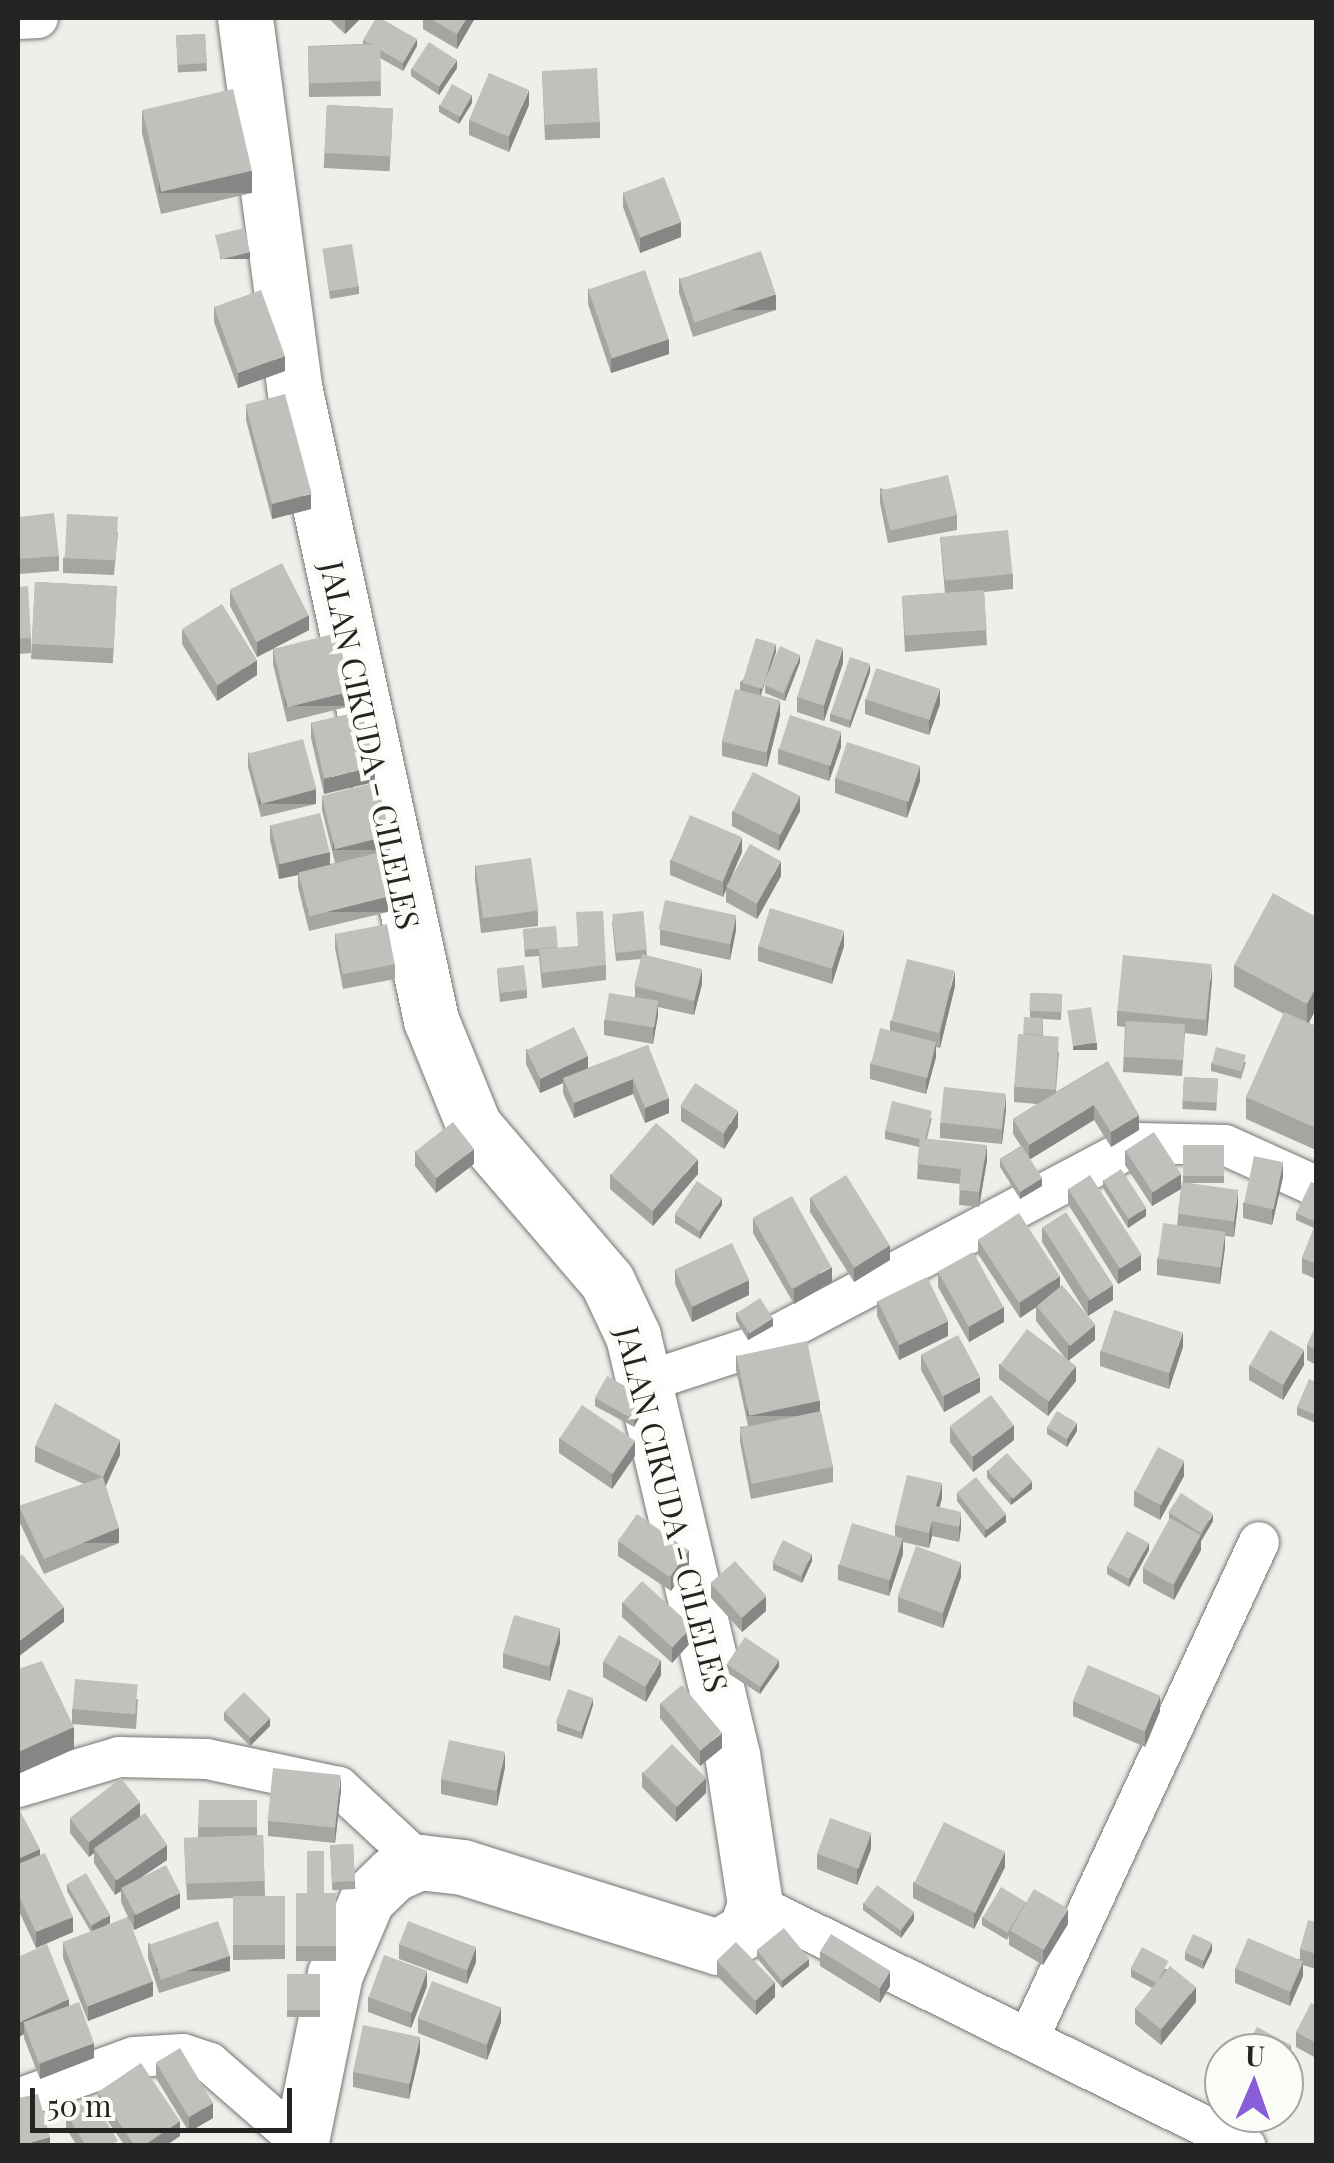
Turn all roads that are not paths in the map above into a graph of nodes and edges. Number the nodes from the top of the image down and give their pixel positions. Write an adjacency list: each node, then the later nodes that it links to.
1 (18, 18): 2 (street)
2 (38, 18)
3 (244, 18): 5 (street, JALAN CIKUDA - CILELES)
4 (1316, 1186): 5 (street)
5 (645, 1382): 9 (street, JALAN CIKUDA - CILELES)
6 (1260, 1542): 10 (street)
7 (18, 1788): 8 (street)
8 (420, 1862): 9 (street); 12 (street)
9 (755, 1904): 10 (street)
10 (1031, 2033): 13 (street)
11 (18, 2098): 12 (street)
12 (298, 2142)
13 (1245, 2146)

